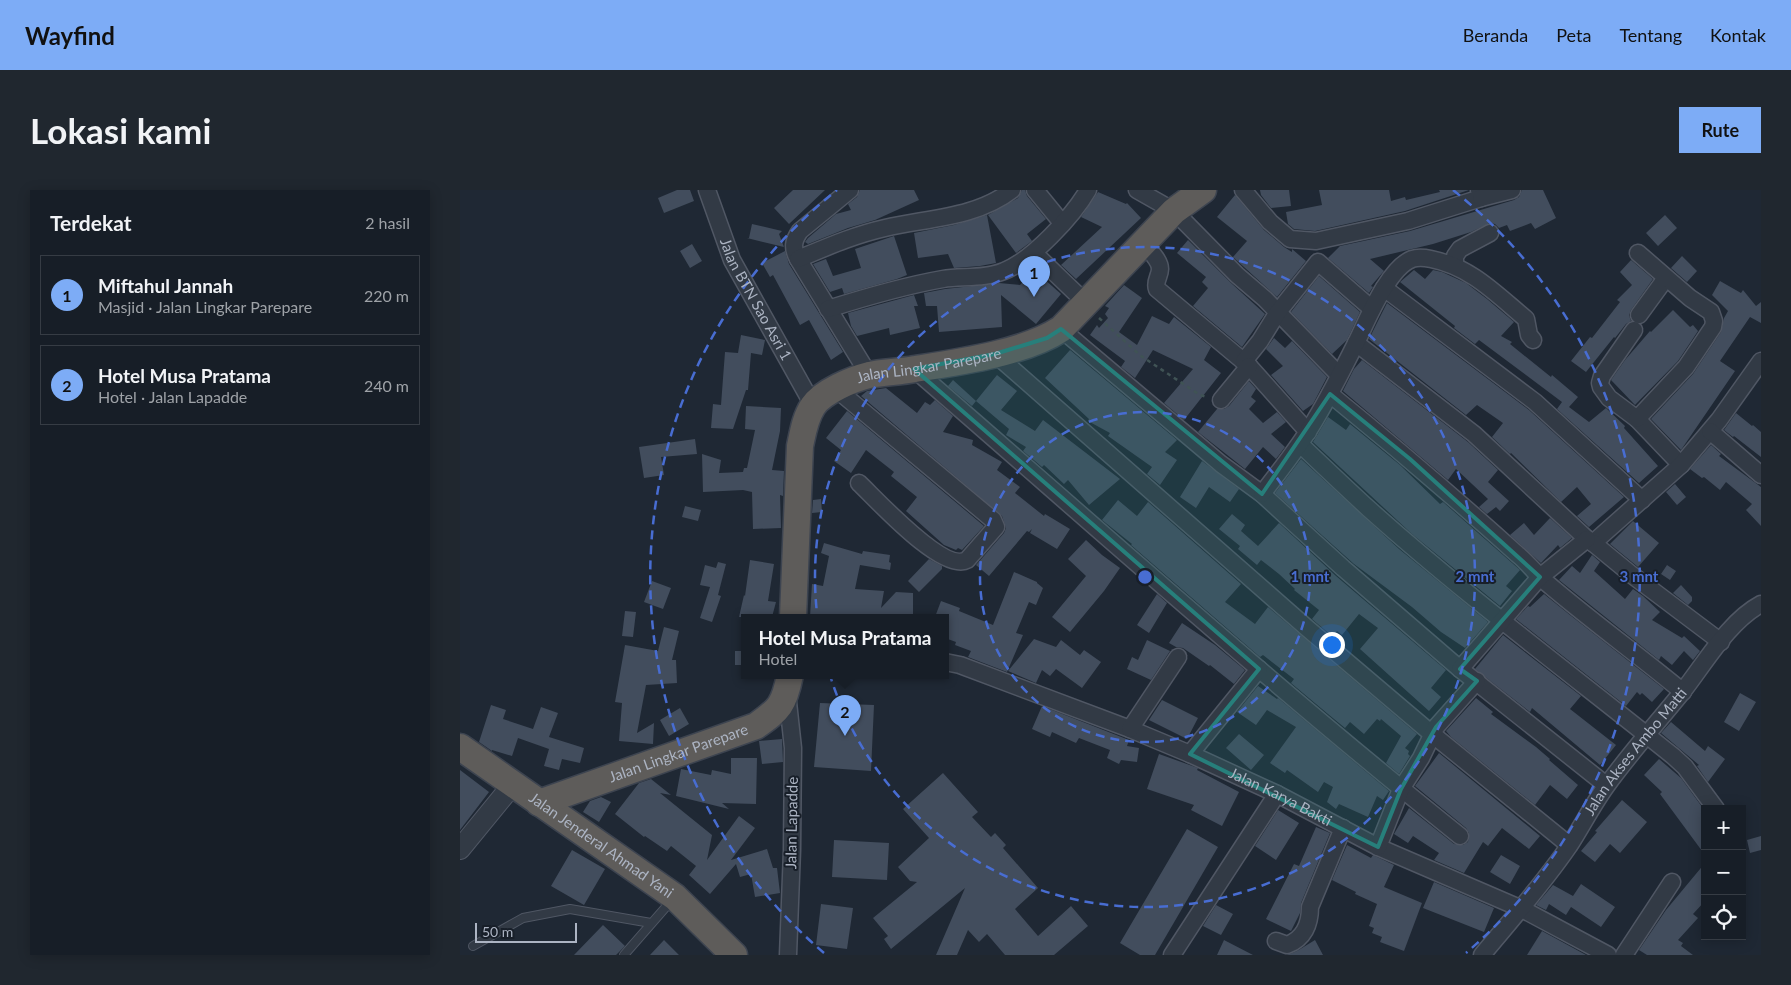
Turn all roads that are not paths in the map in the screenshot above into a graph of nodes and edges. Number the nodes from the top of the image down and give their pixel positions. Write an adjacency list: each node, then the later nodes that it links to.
1 (707, 190): 37 (street, Jalan BTN Sao Asri 1)
2 (850, 190): 17 (street)
3 (1012, 190): 17 (street)
4 (1035, 190): 12 (street)
5 (1088, 190): 12 (street)
6 (1137, 190): 11 (street)
7 (1203, 190): 11 (highway, Jalan Lingkar Parepare)
8 (1242, 190): 10 (street)
9 (1512, 190): 10 (street)
10 (1480, 194)
11 (1174, 211): 14 (highway, Jalan Lingkar Parepare); 24 (street)
12 (1062, 223): 15 (street)
13 (1490, 233): 18 (street)
14 (1144, 244): 21 (highway, Jalan Lingkar Parepare); 30 (street)
15 (1034, 253): 21 (street); 23 (street)
16 (1638, 253): 19 (street)
17 (798, 259): 23 (street)
18 (1455, 265): 20 (street); 26 (street)
19 (1666, 278): 38 (street); 38 (street)
20 (1384, 288): 22 (street); 45 (street)
21 (1086, 303): 25 (highway, Jalan Lingkar Parepare)
22 (1372, 308): 24 (street); 27 (street)
23 (828, 309): 32 (street)
24 (1278, 312): 30 (street); 33 (street)
25 (1061, 328): 28 (highway, Jalan Lingkar Parepare); 44 (street)
26 (1533, 340)
27 (1356, 343): 33 (street); 46 (street)
28 (995, 354): 31 (highway, Jalan Lingkar Parepare); 60 (street)
29 (1761, 361): 39 (street)
30 (1246, 363): 36 (street); 40 (street)
31 (914, 369): 32 (highway, Jalan Lingkar Parepare); 54 (street)
32 (868, 375): 34 (highway, Jalan Lingkar Parepare)
33 (1339, 375): 35 (street)
34 (835, 388): 37 (highway, Jalan Lingkar Parepare); 43 (street)
35 (1330, 394): 40 (street); 47 (street)
36 (1221, 400)
37 (813, 404): 49 (highway)
38 (1636, 419): 41 (street)
39 (1710, 431): 41 (street); 42 (street)
40 (1304, 438): 44 (street); 50 (street)
41 (1681, 465): 45 (street)
42 (1761, 476)
43 (859, 483)
44 (1262, 494): 55 (street)
45 (1642, 500): 46 (street)
46 (1590, 541): 47 (street); 51 (street)
47 (1540, 577): 50 (street); 58 (street)
48 (1761, 604): 51 (street, Jalan Akses Ambo Matti)
49 (793, 614)
50 (1502, 621): 55 (street); 61 (street)
51 (1721, 642): 58 (street, Jalan Akses Ambo Matti)
52 (1178, 657): 59 (street)
53 (949, 663): 59 (street, Jalan Karya Bakti)
54 (1259, 669): 63 (street); 66 (street)
55 (1460, 669): 56 (street)
56 (1477, 681): 60 (street); 65 (street)
57 (789, 683): 68 (highway, Jalan Lingkar Parepare); 83 (street, Jalan Lapadde)
58 (1683, 692): 61 (street, Jalan Akses Ambo Matti)
59 (1130, 729): 63 (street, Jalan Karya Bakti)
60 (1432, 734): 66 (street); 72 (street)
61 (1647, 735): 65 (street, Jalan Akses Ambo Matti); 69 (street)
62 (460, 747): 64 (highway, Jalan Jenderal Ahmad Yani)
63 (1190, 754): 67 (street, Jalan Karya Bakti)
64 (514, 784): 68 (highway, Jalan Jenderal Ahmad Yani); 74 (street)
65 (1606, 786): 72 (street, Jalan Akses Ambo Matti)
66 (1401, 789): 71 (street); 73 (street)
67 (1277, 794): 70 (street, Jalan Karya Bakti); 84 (street)
68 (539, 803): 76 (highway, Jalan Jenderal Ahmad Yani)
69 (1713, 805)
70 (1343, 828): 73 (street, Jalan Karya Bakti); 79 (street)
71 (1460, 836)
72 (1569, 845): 77 (street, Jalan Akses Ambo Matti)
73 (1378, 847): 77 (street, Jalan Karya Bakti)
74 (460, 849)
75 (1672, 882): 87 (street)
76 (675, 897): 78 (lane); 82 (highway, Jalan Jenderal Ahmad Yani)
77 (1522, 909): 85 (street, Jalan Akses Ambo Matti); 86 (street, Jalan Karya Bakti)
78 (650, 924): 80 (lane); 81 (lane)
79 (1276, 941)
80 (473, 946)
81 (624, 955)
82 (734, 955)
83 (788, 955)
84 (1172, 955)
85 (1482, 955)
86 (1608, 955)
87 (1624, 955)

